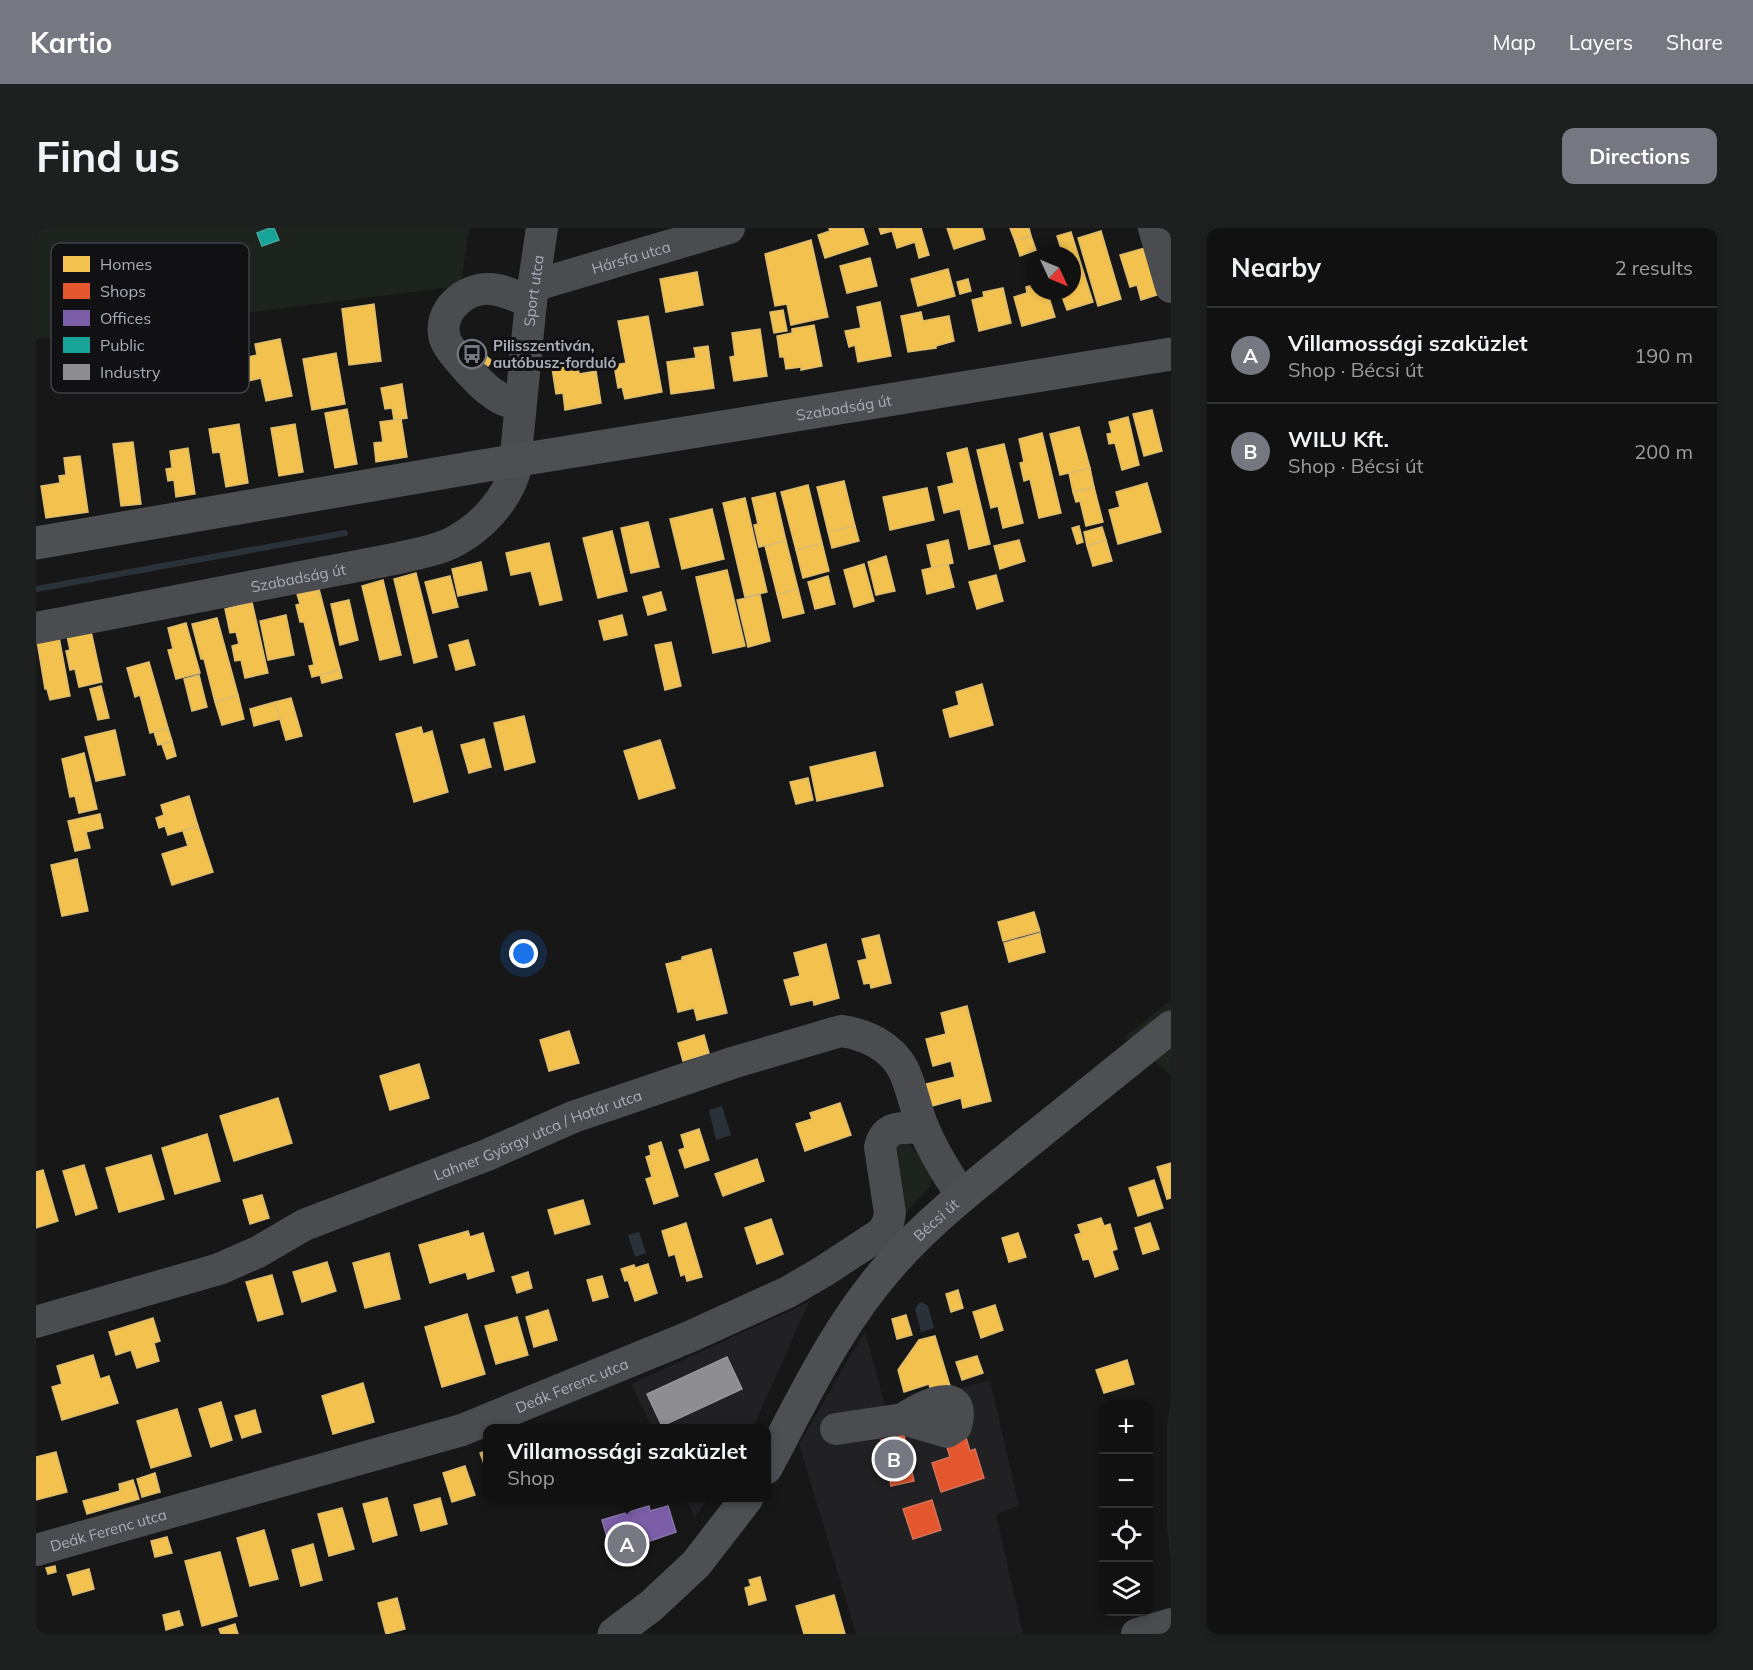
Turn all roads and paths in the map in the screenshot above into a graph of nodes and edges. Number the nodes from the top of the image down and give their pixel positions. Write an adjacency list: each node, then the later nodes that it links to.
1 (542, 228): 5 (street, Sport utca)
2 (729, 228): 5 (street, Hársfa utca)
3 (1154, 228): 4 (street)
4 (1171, 287)
5 (532, 294): 7 (street, Sport utca); 7 (street)
6 (1171, 354): 8 (main road, Szabadság út)
7 (519, 406): 8 (street, Sport utca)
8 (516, 461): 9 (main road, Szabadság út); 10 (street, Szabadság út)
9 (36, 543)
10 (36, 628)
11 (1171, 1027): 13 (main road, Bécsi út)
12 (923, 1128): 13 (street, Lahner György utca / Határ utca); 14 (street, Lahner György utca / Határ utca); 19 (street, Deák Ferenc utca)
13 (962, 1196): 17 (main road, Bécsi út)
14 (36, 1322)
15 (903, 1419): 16 (street)
16 (836, 1429)
17 (771, 1459)
18 (743, 1502): 21 (main road)
19 (36, 1550)
20 (1171, 1624): 22 (street)
21 (614, 1634)
22 (1137, 1634)

